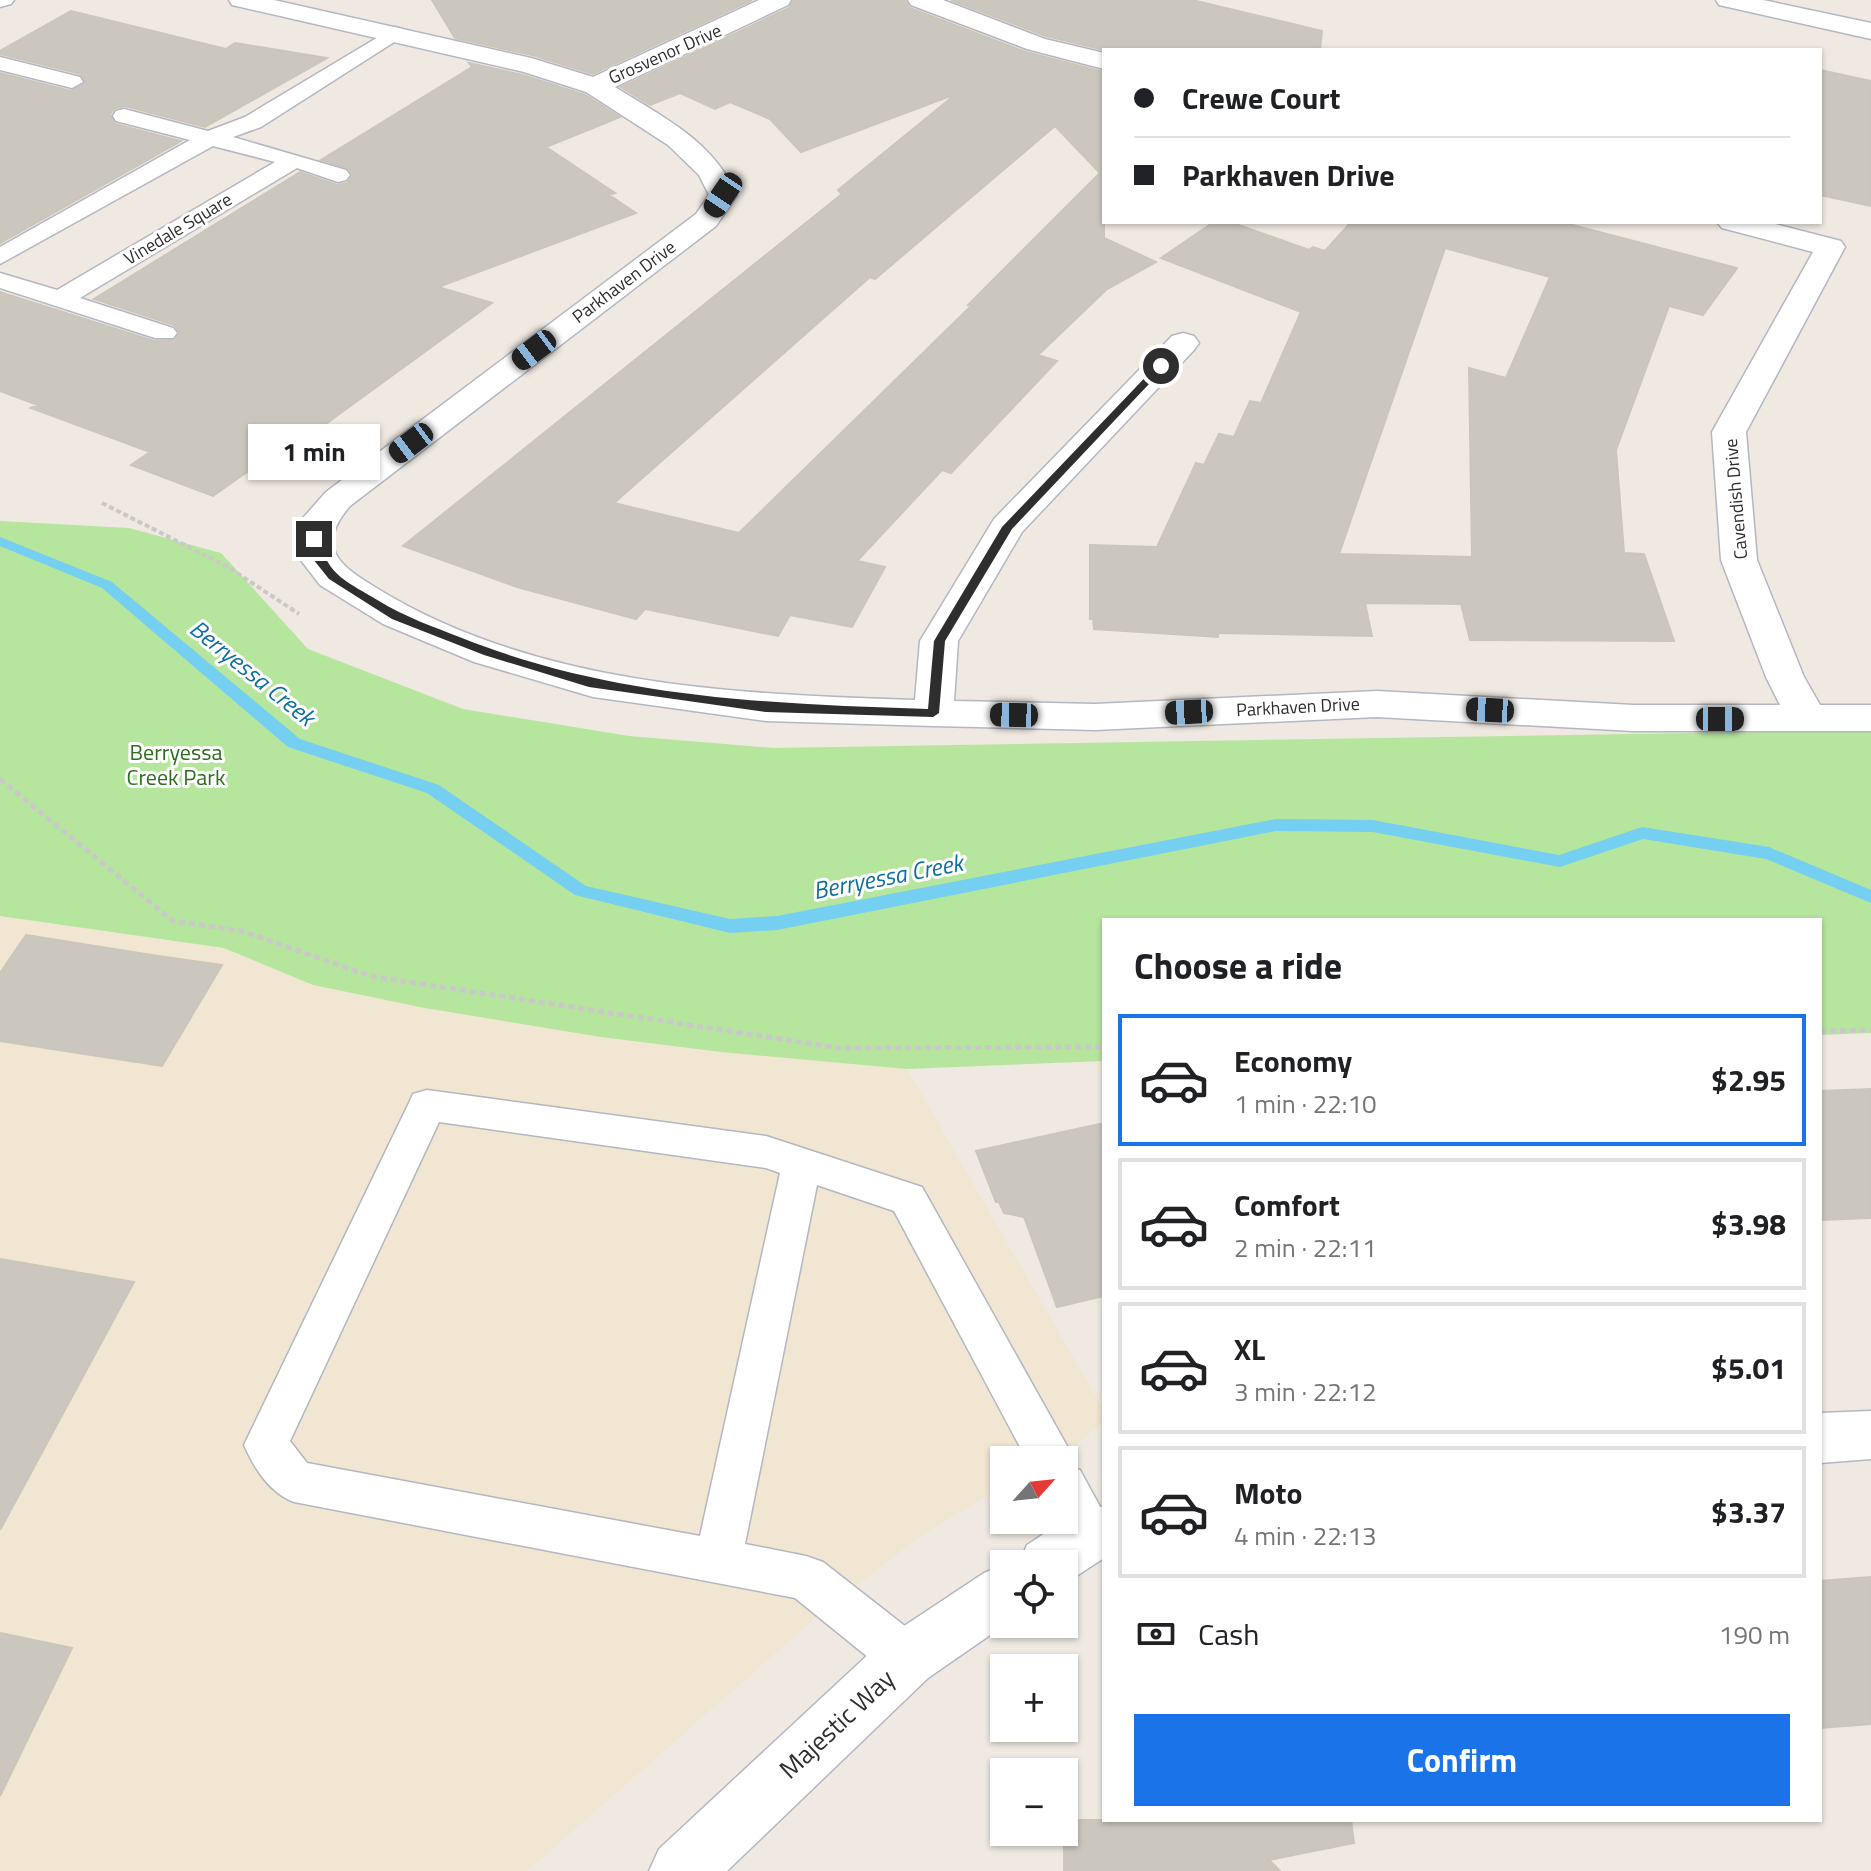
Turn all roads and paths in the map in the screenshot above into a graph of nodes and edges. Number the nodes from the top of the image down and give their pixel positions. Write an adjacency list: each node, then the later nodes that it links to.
1 (241, 0): 6 (street, Parkhaven Drive)
2 (779, 0): 10 (street, Grosvenor Drive)
3 (920, 0): 7 (street)
4 (1728, 0): 5 (street)
5 (1871, 31)
6 (395, 33): 10 (street, Parkhaven Drive); 12 (lane)
7 (1102, 60)
8 (0, 63): 9 (lane)
9 (72, 82)
10 (595, 86): 21 (street, Parkhaven Drive)
11 (124, 116): 12 (lane)
12 (212, 137): 13 (lane); 16 (lane)
13 (295, 160): 14 (lane); 18 (lane, Vinedale Square)
14 (338, 175)
15 (1740, 224): 23 (street, Cavendish Drive)
16 (0, 257)
17 (0, 280): 18 (lane)
18 (62, 298): 19 (lane)
19 (164, 333)
20 (1183, 343): 21 (street)
21 (933, 713): 23 (street, Parkhaven Drive)
22 (1871, 718): 23 (street, Parkhaven Drive)
23 (1808, 720)
24 (0, 779): 27 (path)
25 (1871, 1030): 26 (path)
26 (1822, 1031)
27 (1102, 1047)
28 (802, 1163): 31 (lane); 32 (lane); 32 (lane)
29 (1871, 1435): 30 (street)
30 (1822, 1438)
31 (1043, 1446)
32 (718, 1561): 34 (lane)
33 (990, 1602): 34 (street, Majestic Way)
34 (907, 1658): 35 (street, Majestic Way)
35 (681, 1871)

